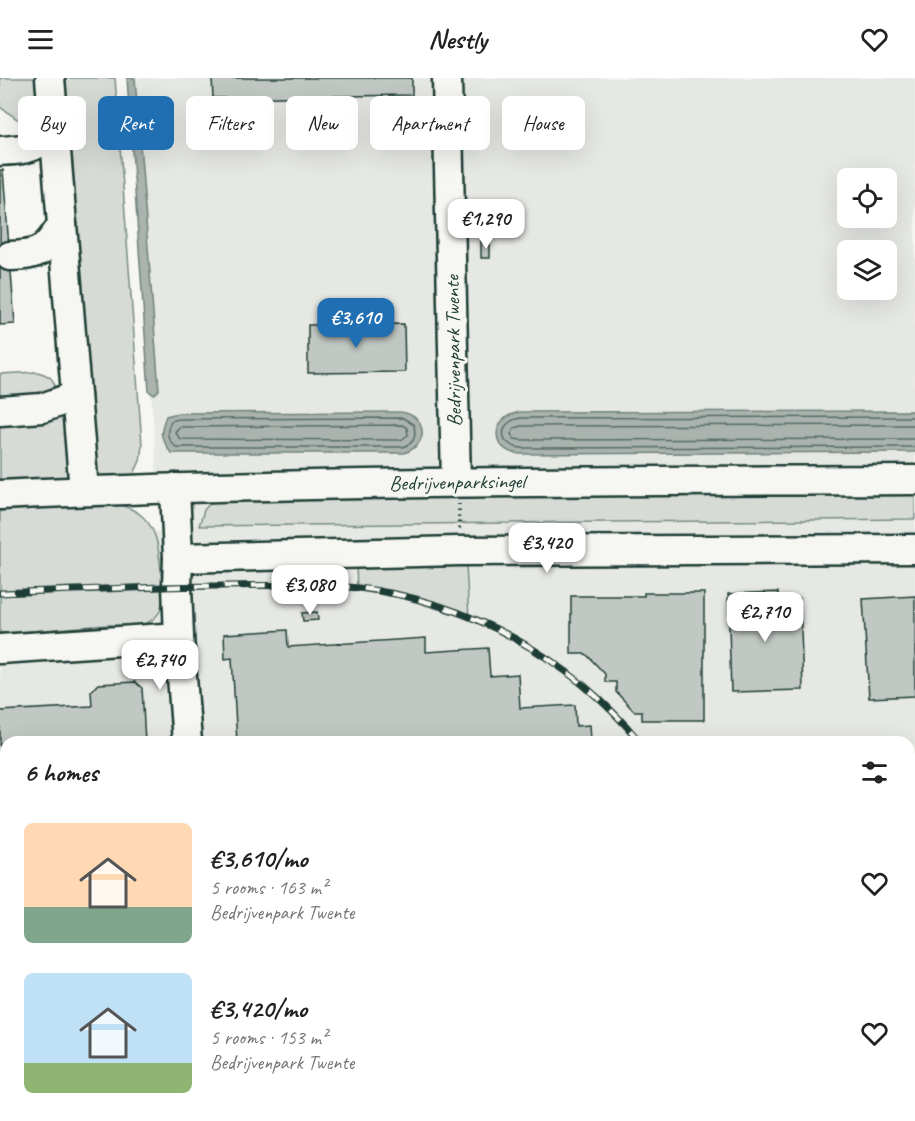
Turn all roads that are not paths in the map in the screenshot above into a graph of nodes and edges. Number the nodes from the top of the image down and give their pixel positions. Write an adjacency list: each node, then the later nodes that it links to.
1 (50, 78): 3 (street)
2 (447, 78): 12 (street, Bedrijvenpark Twente)
3 (51, 96)
4 (9, 149): 6 (street)
5 (56, 150): 6 (street)
6 (59, 184): 7 (street)
7 (62, 225): 8 (street); 9 (street)
8 (10, 256)
9 (76, 396): 10 (street); 14 (street)
10 (0, 411)
11 (915, 480): 12 (street, Bedrijvenparksingel)
12 (456, 482): 13 (street, Bedrijvenparksingel)
13 (175, 488): 14 (street, Bedrijvenparksingel); 17 (street)
14 (84, 491): 15 (street, Bedrijvenparksingel)
15 (0, 495)
16 (915, 549): 17 (street)
17 (178, 558): 18 (street)
18 (179, 637): 19 (street); 20 (street)
19 (0, 650)
20 (187, 736)

